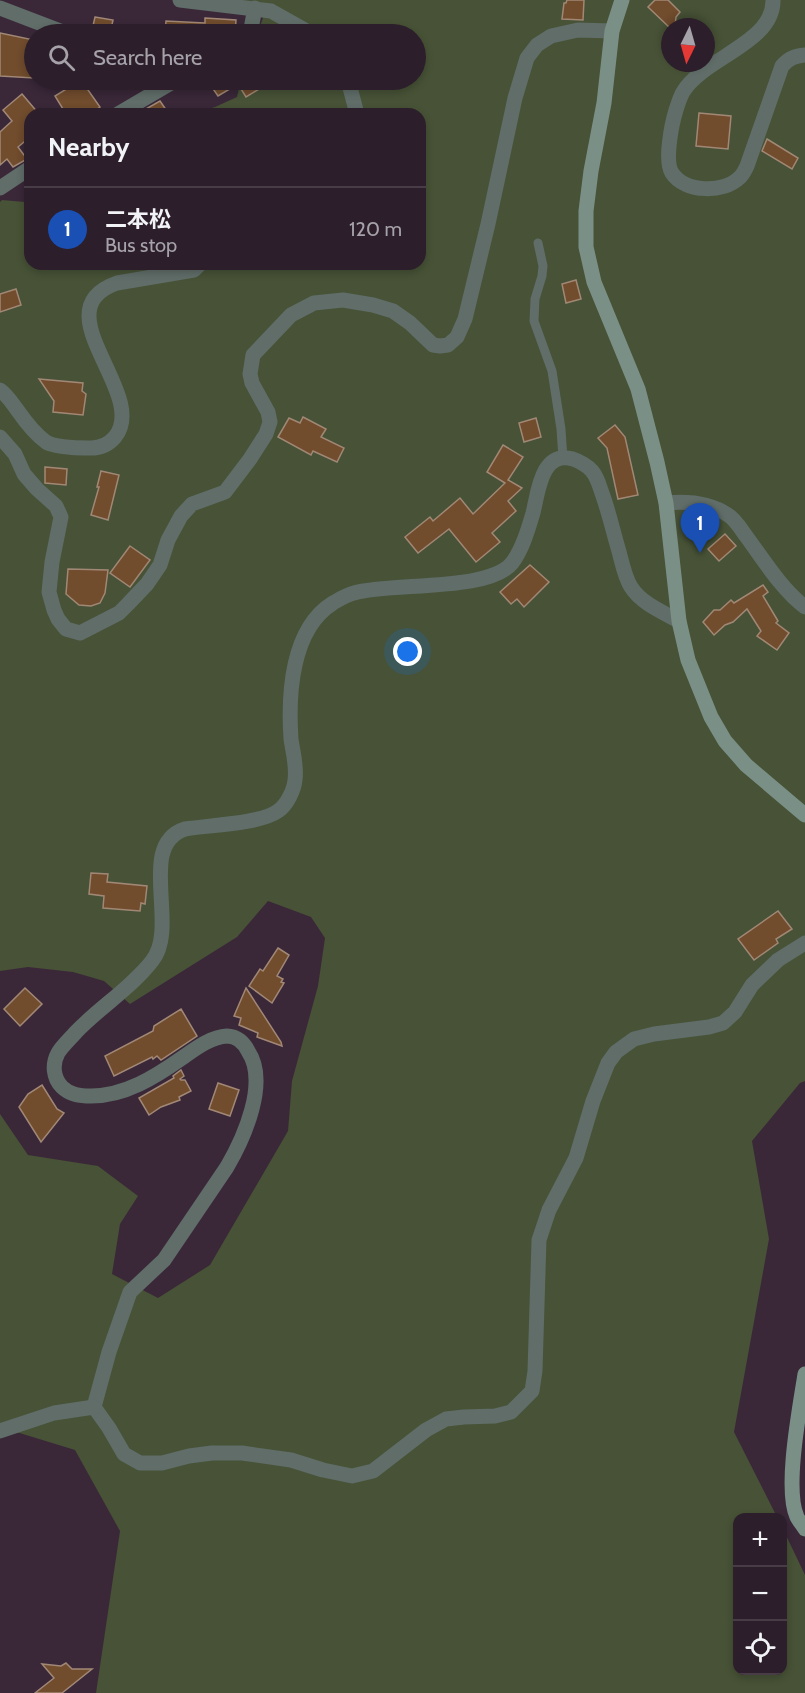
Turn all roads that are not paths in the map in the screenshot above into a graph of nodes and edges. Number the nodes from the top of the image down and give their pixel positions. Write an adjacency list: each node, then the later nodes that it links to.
1 (180, 0): 5 (street)
2 (622, 0): 9 (street)
3 (773, 0): 10 (street)
4 (0, 8): 6 (street)
5 (255, 8): 7 (street); 8 (street)
6 (42, 24)
7 (252, 24)
8 (294, 24)
9 (612, 31): 20 (street); 22 (street)
10 (805, 55)
11 (159, 90): 13 (street)
12 (351, 90): 14 (street)
13 (128, 108)
14 (355, 108)
15 (24, 172): 16 (street)
16 (0, 188)
17 (538, 243): 21 (lane)
18 (194, 270): 19 (street)
19 (0, 390)
20 (0, 437)
21 (563, 459): 24 (street); 28 (street)
22 (666, 503): 23 (street); 24 (street)
23 (805, 607)
24 (679, 621): 25 (street)
25 (805, 815)
26 (805, 944): 28 (street)
27 (805, 1374): 30 (street)
28 (94, 1407): 29 (street)
29 (0, 1431)
30 (805, 1529)

